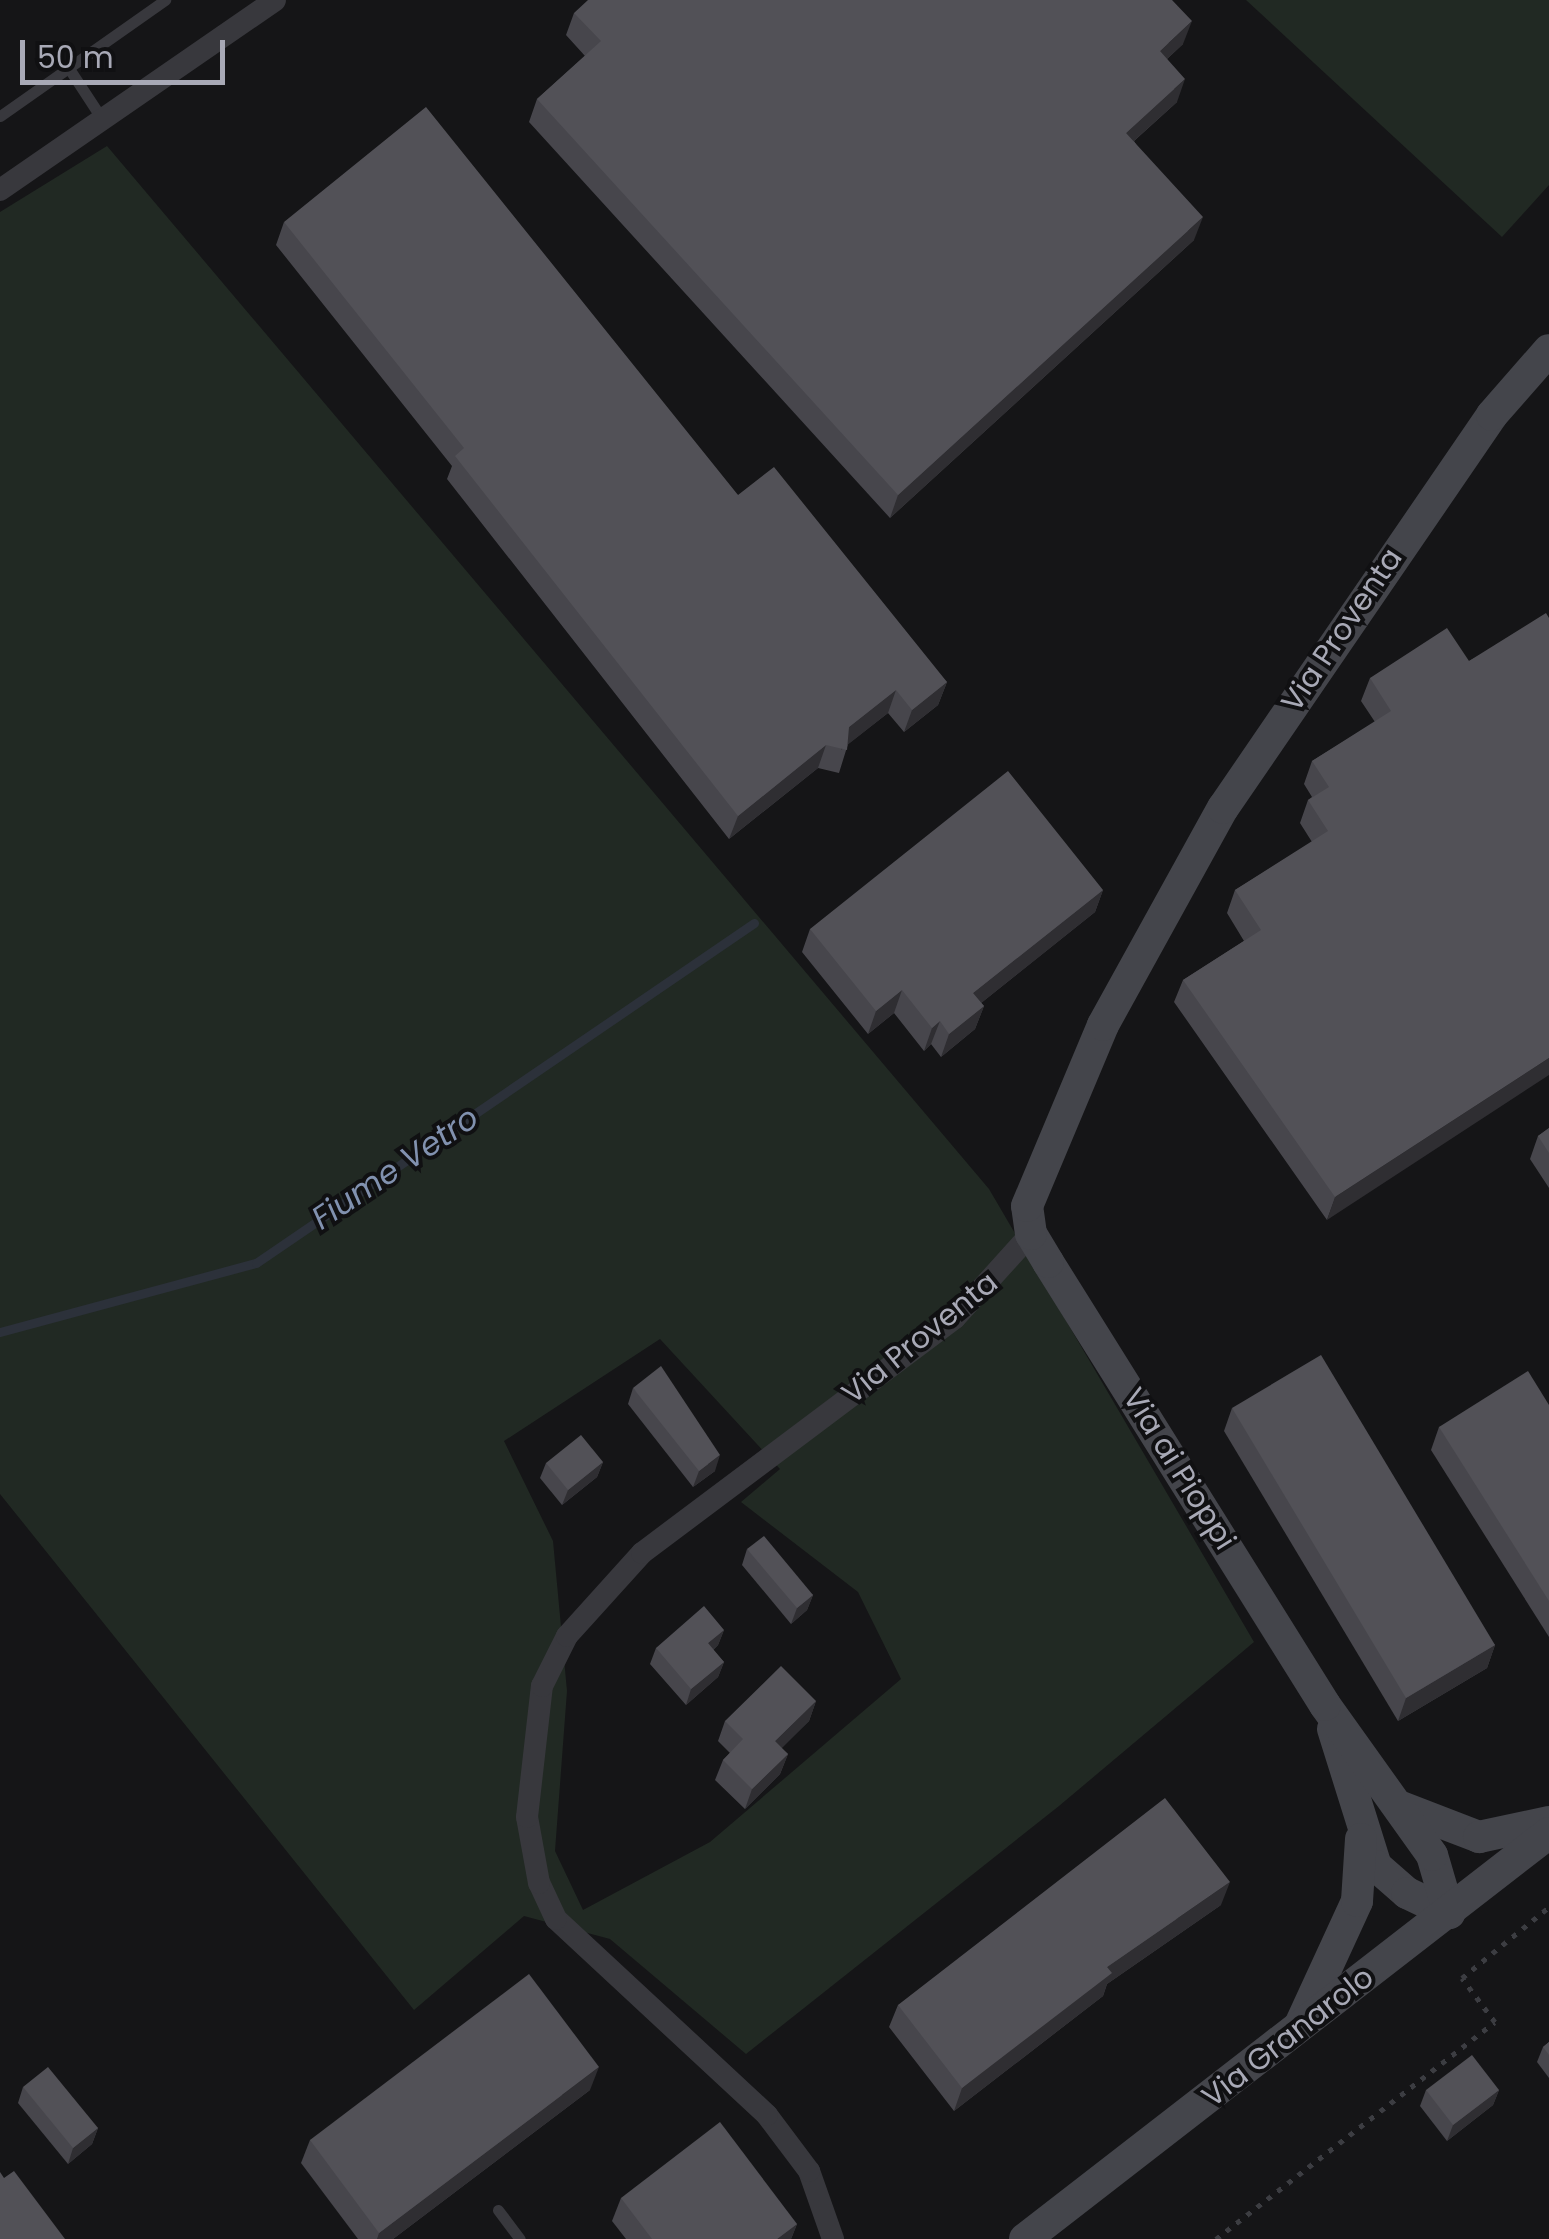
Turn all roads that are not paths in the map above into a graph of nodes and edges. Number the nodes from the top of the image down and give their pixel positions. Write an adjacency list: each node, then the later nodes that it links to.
1 (164, 0): 3 (lane)
2 (275, 0): 5 (street)
3 (68, 67): 4 (lane); 5 (lane)
4 (0, 116)
5 (102, 119): 6 (street)
6 (0, 190)
7 (1549, 350): 8 (street, Via Proventa)
8 (1031, 1234): 9 (street, Via ai Pioppi); 18 (street, Via Proventa)
9 (1325, 1705): 10 (street, Via ai Pioppi); 11 (street, Via ai Pioppi)
10 (1401, 1807): 12 (street); 14 (street, Via ai Pioppi)
11 (1362, 1820): 14 (street, Via ai Pioppi); 15 (street, Via ai Pioppi)
12 (1549, 1822)
13 (1549, 1833): 14 (street, Via Granarolo)
14 (1448, 1913): 15 (street, Via Granarolo)
15 (1298, 2030): 19 (street, Via Granarolo)
16 (498, 2210): 17 (lane)
17 (520, 2239)
18 (832, 2239)
19 (1025, 2239)

